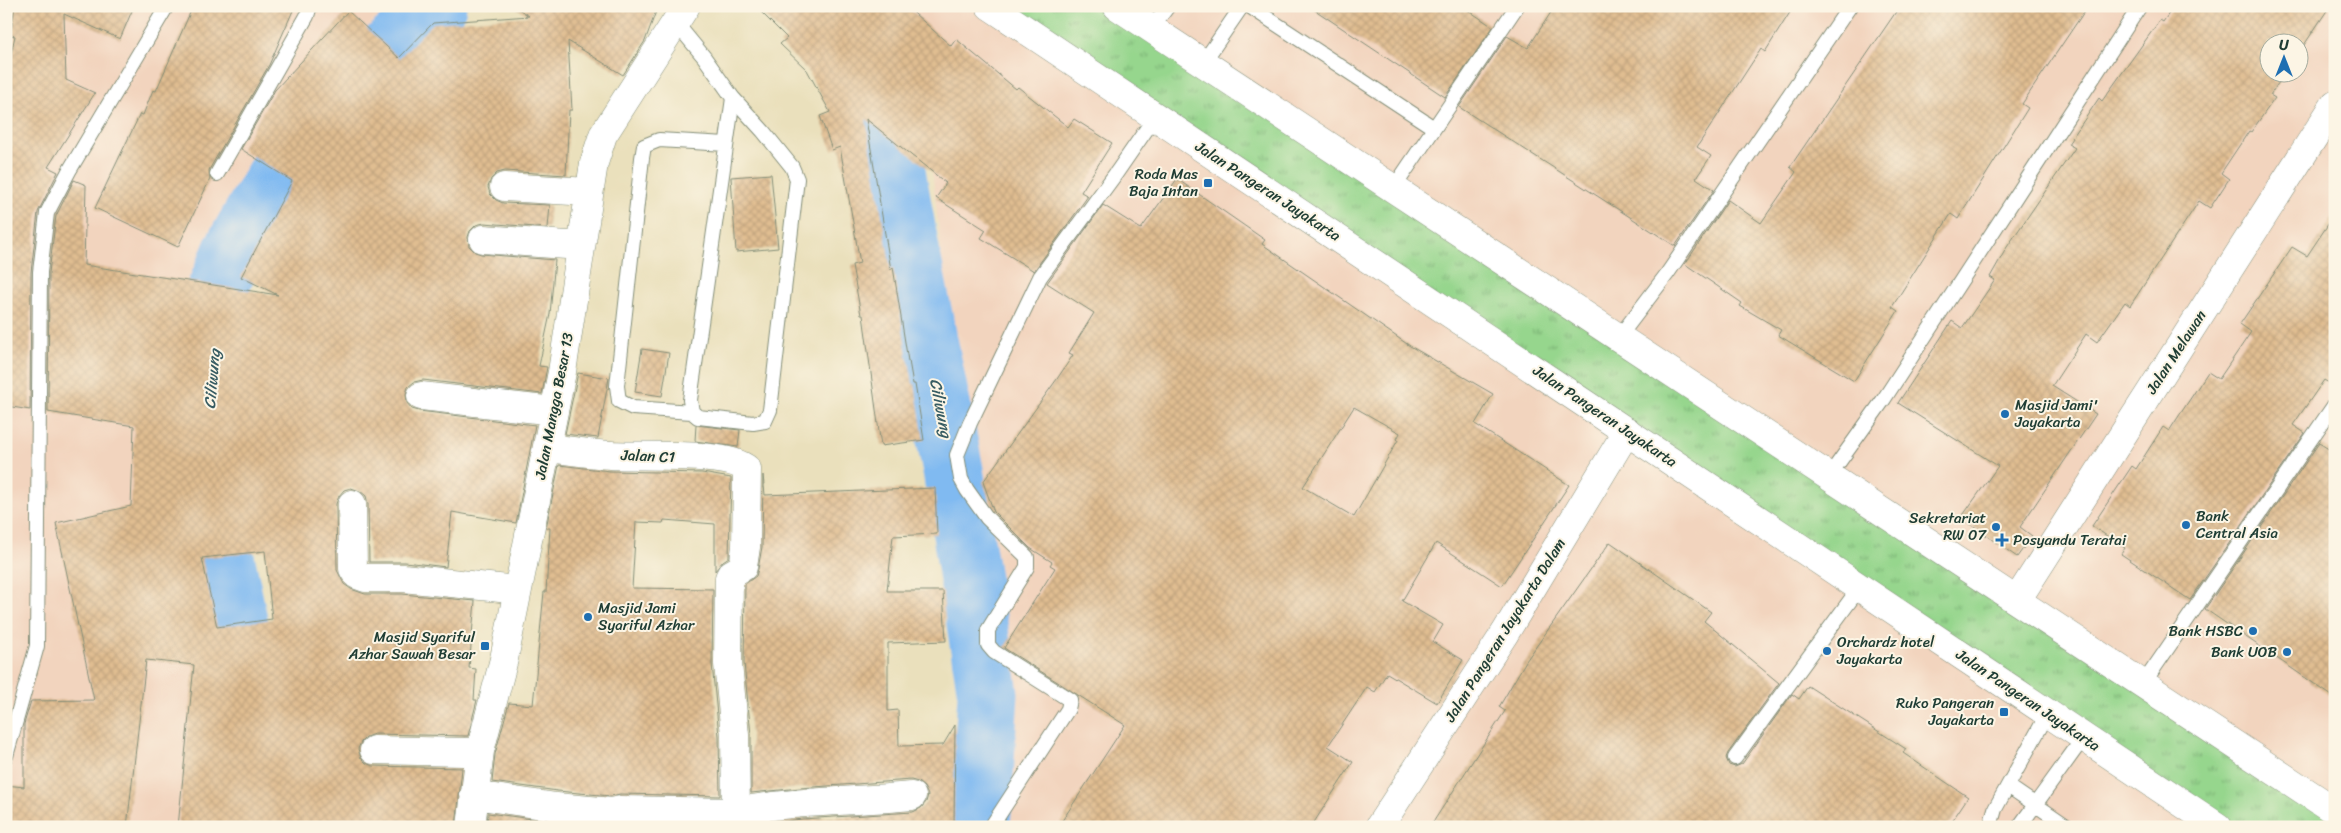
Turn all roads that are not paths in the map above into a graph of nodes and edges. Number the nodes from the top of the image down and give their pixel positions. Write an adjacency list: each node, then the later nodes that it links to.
1 (167, 6): 42 (lane)
2 (310, 6): 19 (lane)
3 (990, 6): 16 (street, Jalan Pangeran Jayakarta)
4 (1117, 6): 12 (street)
5 (1168, 6): 12 (lane)
6 (1242, 6): 13 (lane)
7 (1249, 6): 17 (lane)
8 (1517, 6): 17 (lane)
9 (1850, 6): 25 (lane)
10 (2140, 6): 32 (lane)
11 (681, 14): 14 (lane); 22 (street, Jalan Mangga Besar 13)
12 (1151, 29): 13 (street)
13 (1203, 63): 21 (street)
14 (732, 98): 18 (lane); 29 (lane)
15 (2335, 104): 36 (street, Jalan Melawan)
16 (1155, 117): 30 (street, Jalan Pangeran Jayakarta); 51 (lane)
17 (1434, 128): 21 (lane)
18 (726, 144): 29 (lane); 29 (lane)
19 (217, 174)
20 (504, 186): 22 (street)
21 (1393, 189): 25 (street)
22 (589, 192): 24 (street, Jalan Mangga Besar 13)
23 (483, 239): 24 (street)
24 (581, 246): 28 (street, Jalan Mangga Besar 13)
25 (1619, 338): 32 (street)
26 (421, 396): 28 (street)
27 (2335, 404): 37 (lane)
28 (554, 411): 31 (street, Jalan Mangga Besar 13)
29 (692, 412)
30 (1628, 431): 34 (street, Jalan Pangeran Jayakarta); 52 (street, Jalan Pangeran Jayakarta Dalam)
31 (546, 448): 35 (street, Jalan Mangga Besar 13); 49 (street, Jalan C1)
32 (1829, 476): 36 (street)
33 (352, 504): 35 (street)
34 (1860, 587): 38 (street, Jalan Pangeran Jayakarta); 43 (lane)
35 (518, 590): 41 (street, Jalan Mangga Besar 13)
36 (2017, 600): 37 (street)
37 (2143, 684): 48 (street)
38 (2048, 713): 39 (street, Jalan Pangeran Jayakarta); 44 (lane)
39 (2084, 737): 47 (lane); 56 (street, Jalan Pangeran Jayakarta)
40 (374, 750): 41 (street)
41 (480, 751): 45 (street, Jalan Mangga Besar 13)
42 (6, 756)
43 (1735, 758)
44 (2008, 786): 47 (lane); 53 (lane)
45 (474, 795): 49 (street); 50 (street, Jalan Mangga Besar 13)
46 (912, 796): 49 (street)
47 (2035, 806): 54 (lane); 55 (lane)
48 (2333, 806)
49 (736, 812)
50 (471, 827)
51 (991, 827)
52 (1379, 827)
53 (1990, 827)
54 (2019, 827)
55 (2068, 827)
56 (2218, 827)

